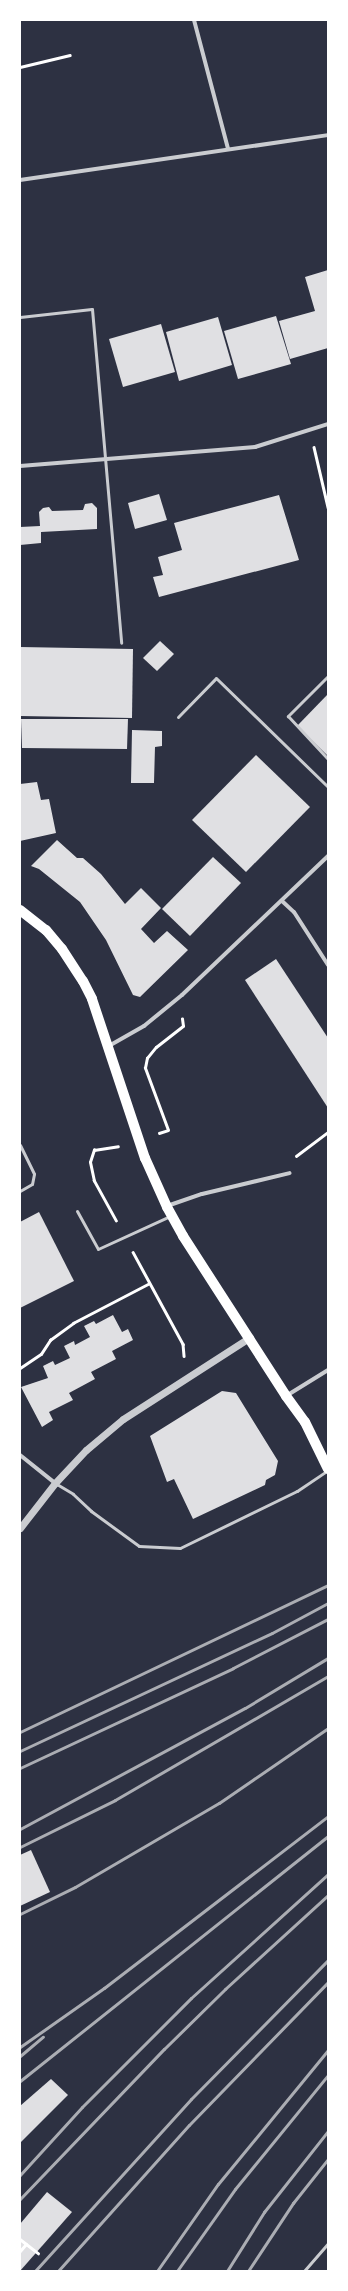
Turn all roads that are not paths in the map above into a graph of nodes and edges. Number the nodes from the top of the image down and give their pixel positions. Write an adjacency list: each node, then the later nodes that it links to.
1 (194, 20): 3 (street)
2 (328, 135): 3 (street)
3 (228, 149): 4 (street)
4 (20, 180)
5 (20, 317): 7 (lane)
6 (328, 424): 7 (street)
7 (106, 460): 8 (street); 9 (lane)
8 (20, 466)
9 (121, 643)
10 (328, 676): 12 (lane)
11 (178, 717): 13 (lane)
12 (328, 760)
13 (328, 787)
14 (328, 856): 15 (street)
15 (282, 901): 17 (street); 18 (street)
16 (20, 910): 18 (main road)
17 (328, 965)
18 (107, 1047): 23 (main road)
19 (20, 1145): 21 (lane)
20 (290, 1173): 23 (street)
21 (20, 1191)
22 (77, 1211): 23 (lane)
23 (169, 1211): 24 (main road)
24 (250, 1337): 26 (main road); 29 (street)
25 (328, 1370): 26 (street)
26 (286, 1396): 28 (main road)
27 (20, 1455): 29 (street)
28 (328, 1469): 29 (lane)
29 (54, 1483): 30 (street)
30 (20, 1528)
31 (328, 2243): 32 (lane)
32 (304, 2271)

